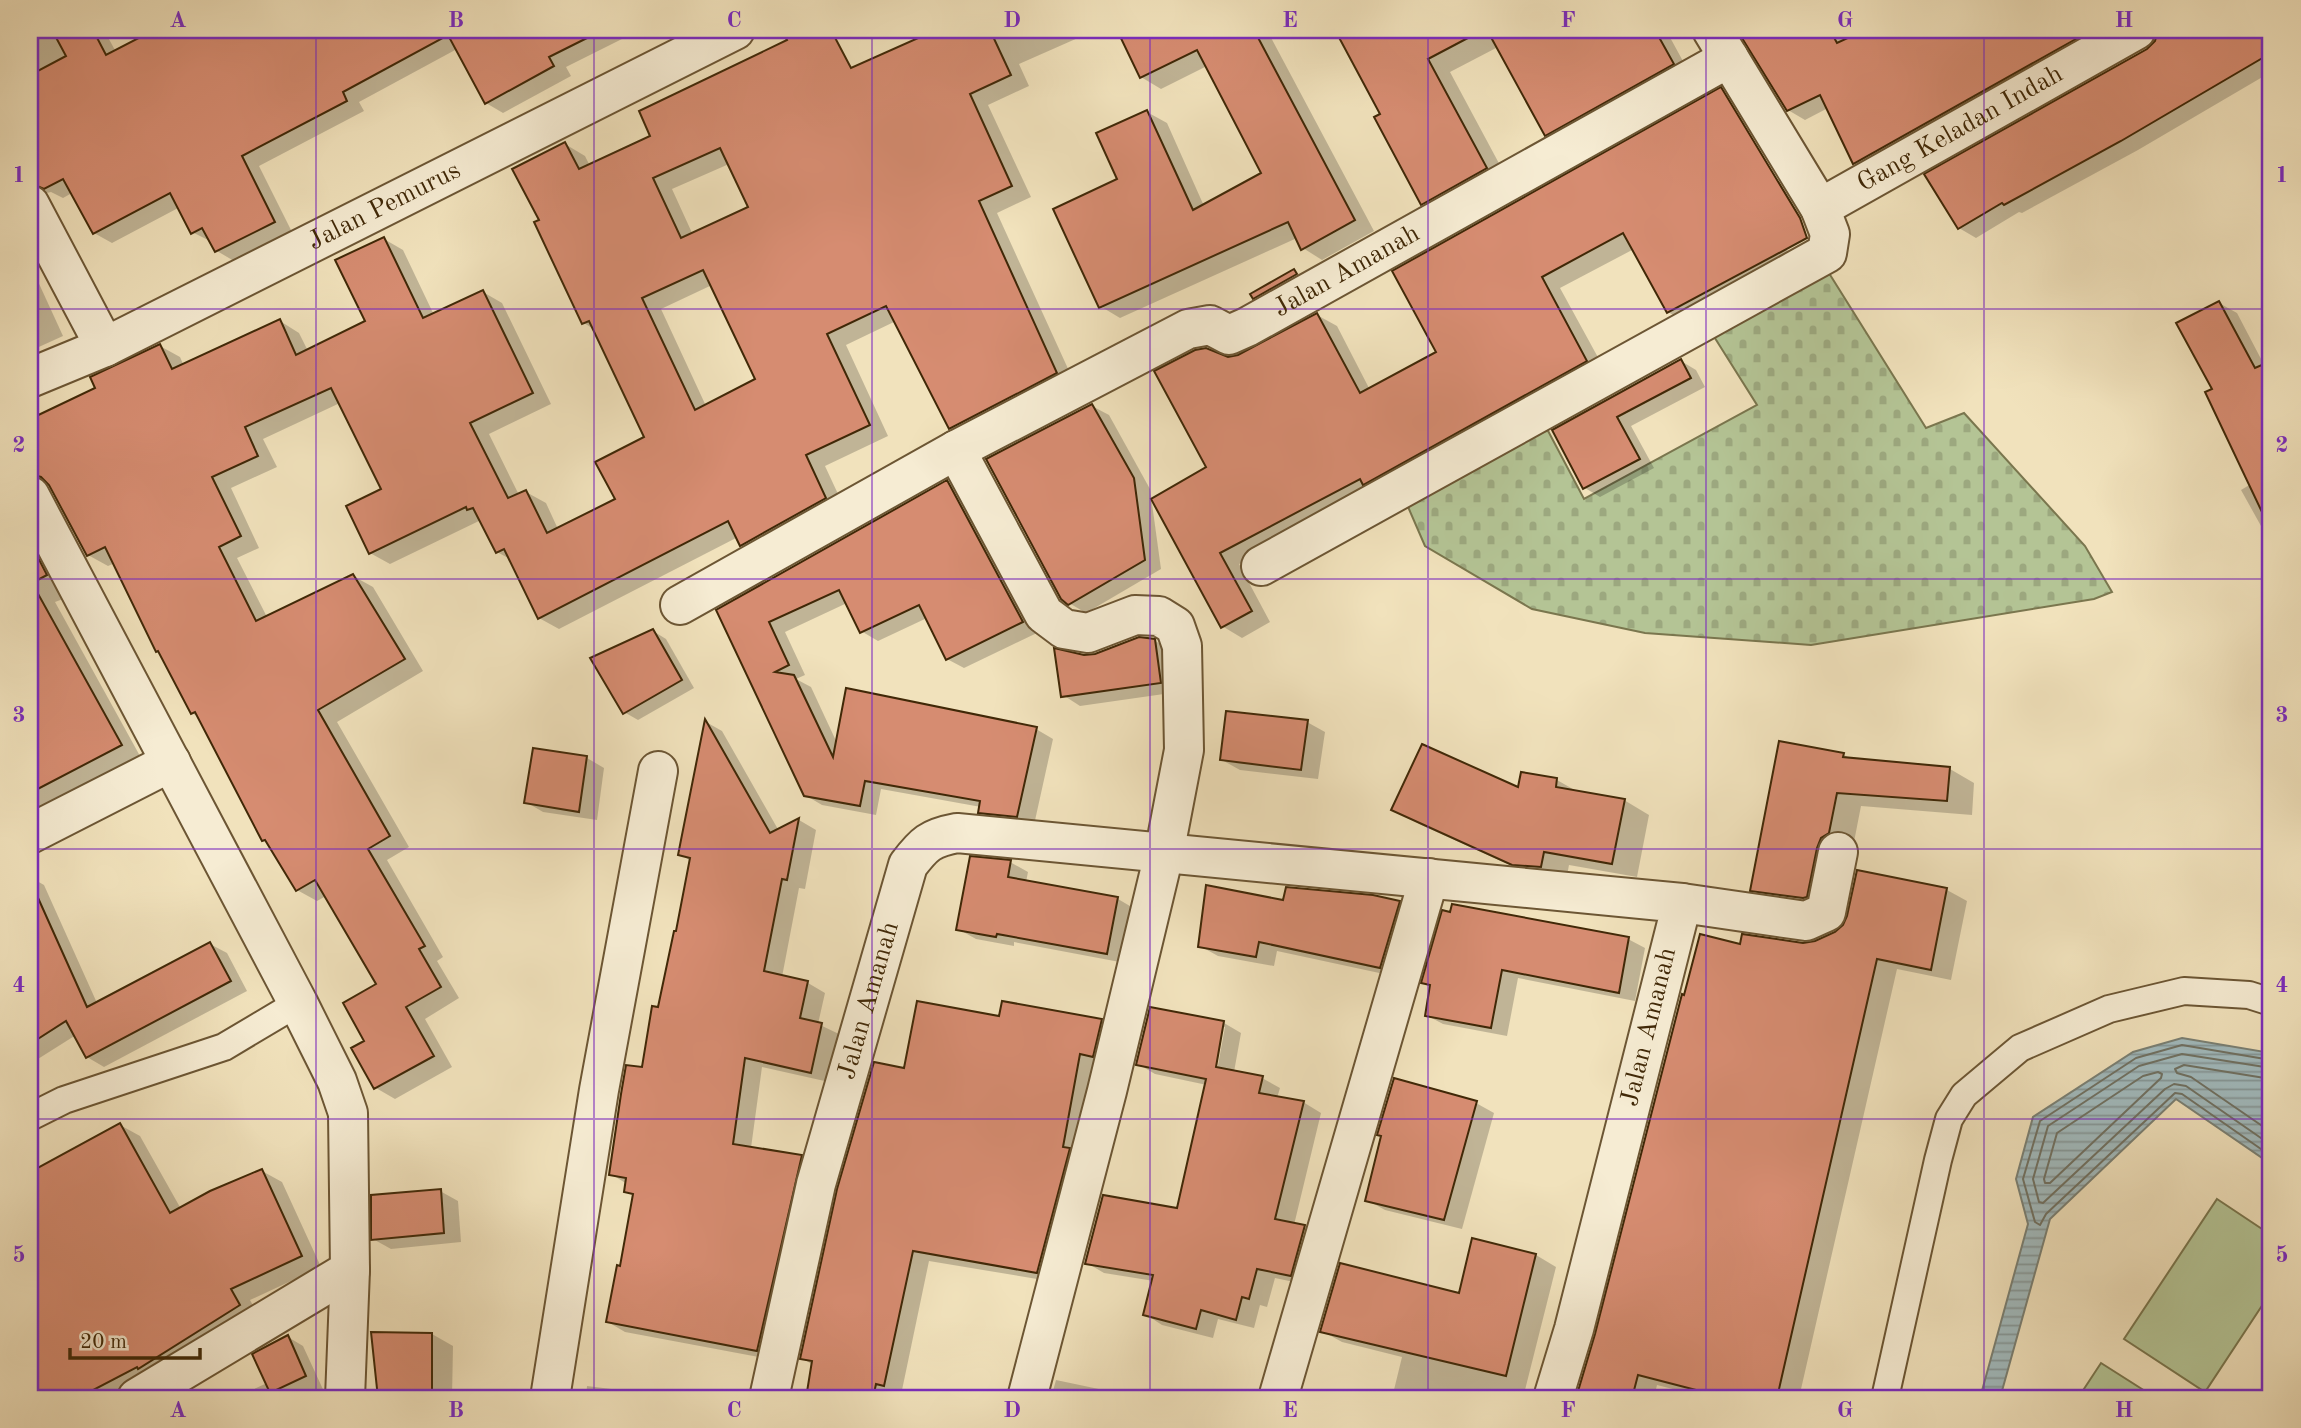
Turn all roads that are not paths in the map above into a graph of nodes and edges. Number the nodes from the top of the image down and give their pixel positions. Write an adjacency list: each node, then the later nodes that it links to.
1 (735, 30): 6 (street, Jalan Pemurus)
2 (2136, 30): 5 (street, Gang Keladan Indah)
3 (1720, 44): 5 (street, Jalan Amanah); 8 (street, Jalan Amanah)
4 (30, 205): 6 (street)
5 (1820, 208): 10 (street, Jalan Amanah)
6 (105, 347): 7 (street, Jalan Pemurus)
7 (30, 378)
8 (957, 450): 11 (street, Jalan Amanah); 16 (street)
9 (30, 496): 12 (street)
10 (1261, 566)
11 (680, 605)
12 (171, 762): 14 (street); 20 (street)
13 (658, 771): 25 (street)
14 (30, 834)
15 (1838, 852): 18 (street)
16 (1164, 854): 17 (street, Jalan Amanah); 26 (street, Jalan Amanah); 27 (street)
17 (1429, 878): 18 (street, Jalan Amanah); 28 (street)
18 (1682, 903): 29 (street, Jalan Amanah)
19 (2271, 1002): 30 (lane)
20 (299, 1003): 21 (lane); 22 (street)
21 (30, 1117)
22 (351, 1270): 23 (street); 24 (street)
23 (137, 1398)
24 (345, 1398)
25 (550, 1398)
26 (769, 1398)
27 (1027, 1398)
28 (1278, 1398)
29 (1553, 1398)
30 (1885, 1398)

